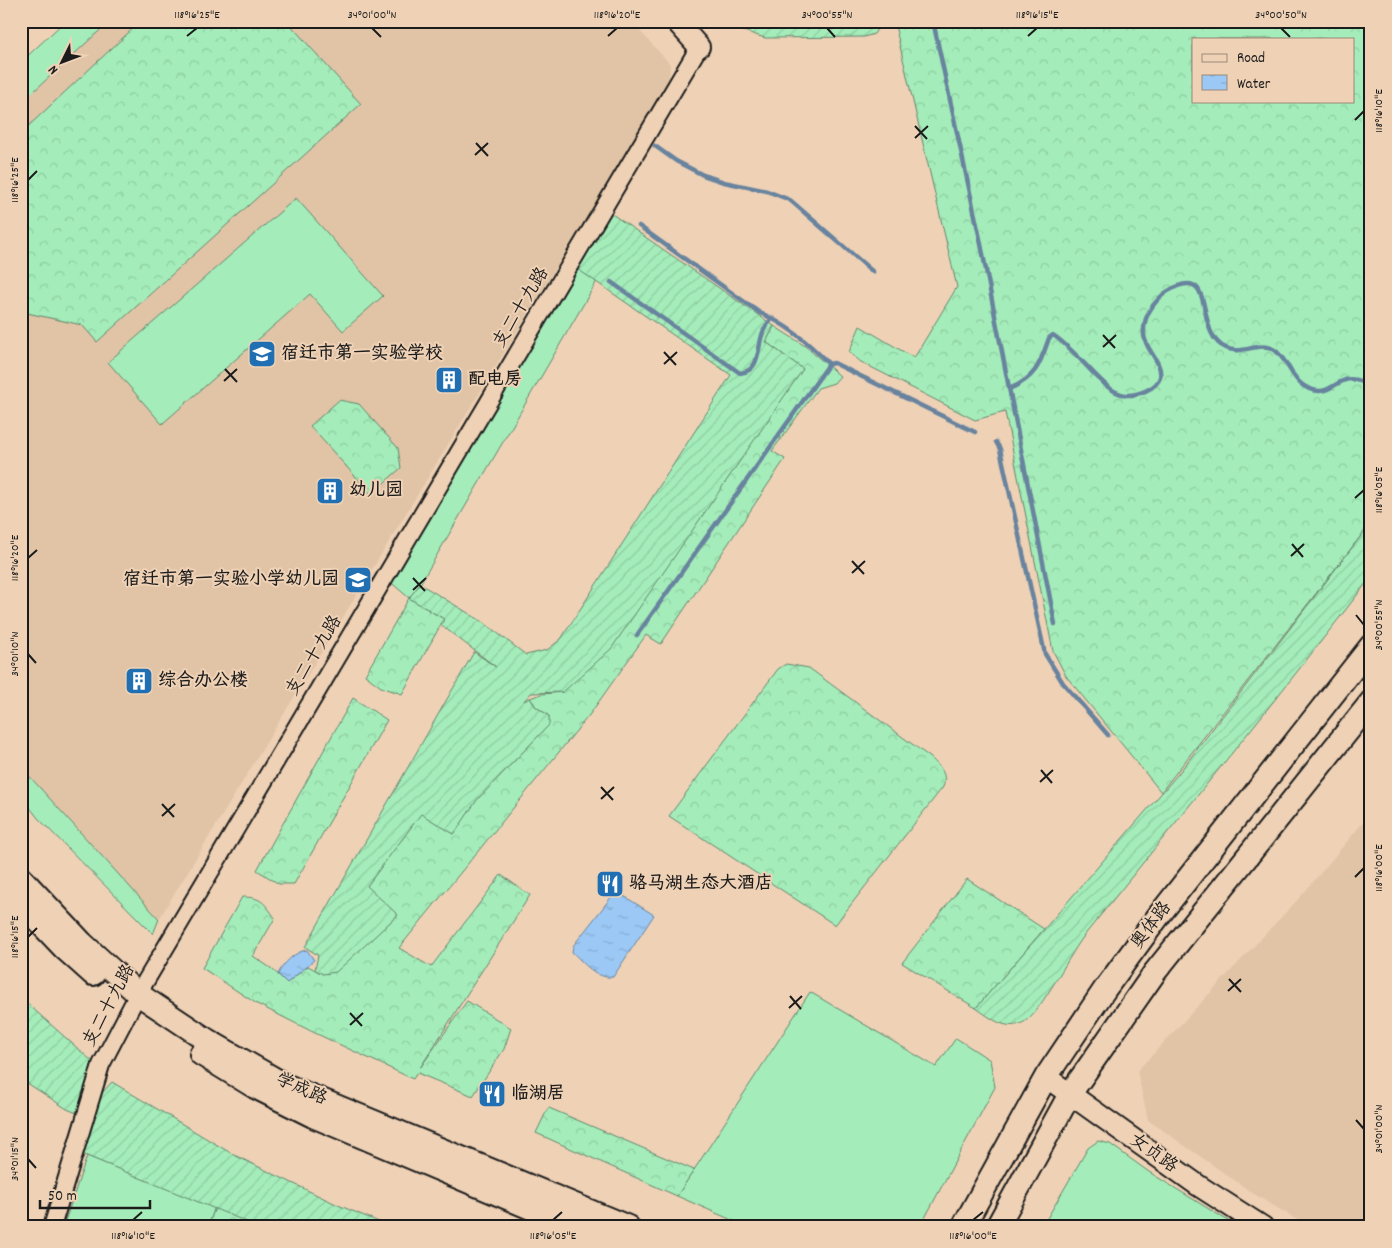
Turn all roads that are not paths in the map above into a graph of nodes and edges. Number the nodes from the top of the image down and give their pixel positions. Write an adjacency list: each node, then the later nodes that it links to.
1 (676, 21): 2 (street)
2 (699, 47): 7 (street, 支二十九路)
3 (1371, 646): 8 (main road, 奥体路)
4 (1371, 702): 9 (main road, 奥体路)
5 (21, 878): 7 (main road, 学成路)
6 (21, 903): 7 (main road, 学成路)
7 (134, 1001): 10 (street, 支二十九路); 11 (main road, 学成路); 12 (main road, 学成路)
8 (1046, 1077): 9 (street, 女贞路); 13 (main road, 奥体路)
9 (1070, 1094): 14 (main road, 奥体路); 15 (street, 女贞路)
10 (52, 1227)
11 (576, 1227)
12 (628, 1227)
13 (963, 1227)
14 (997, 1227)
15 (1263, 1227)

